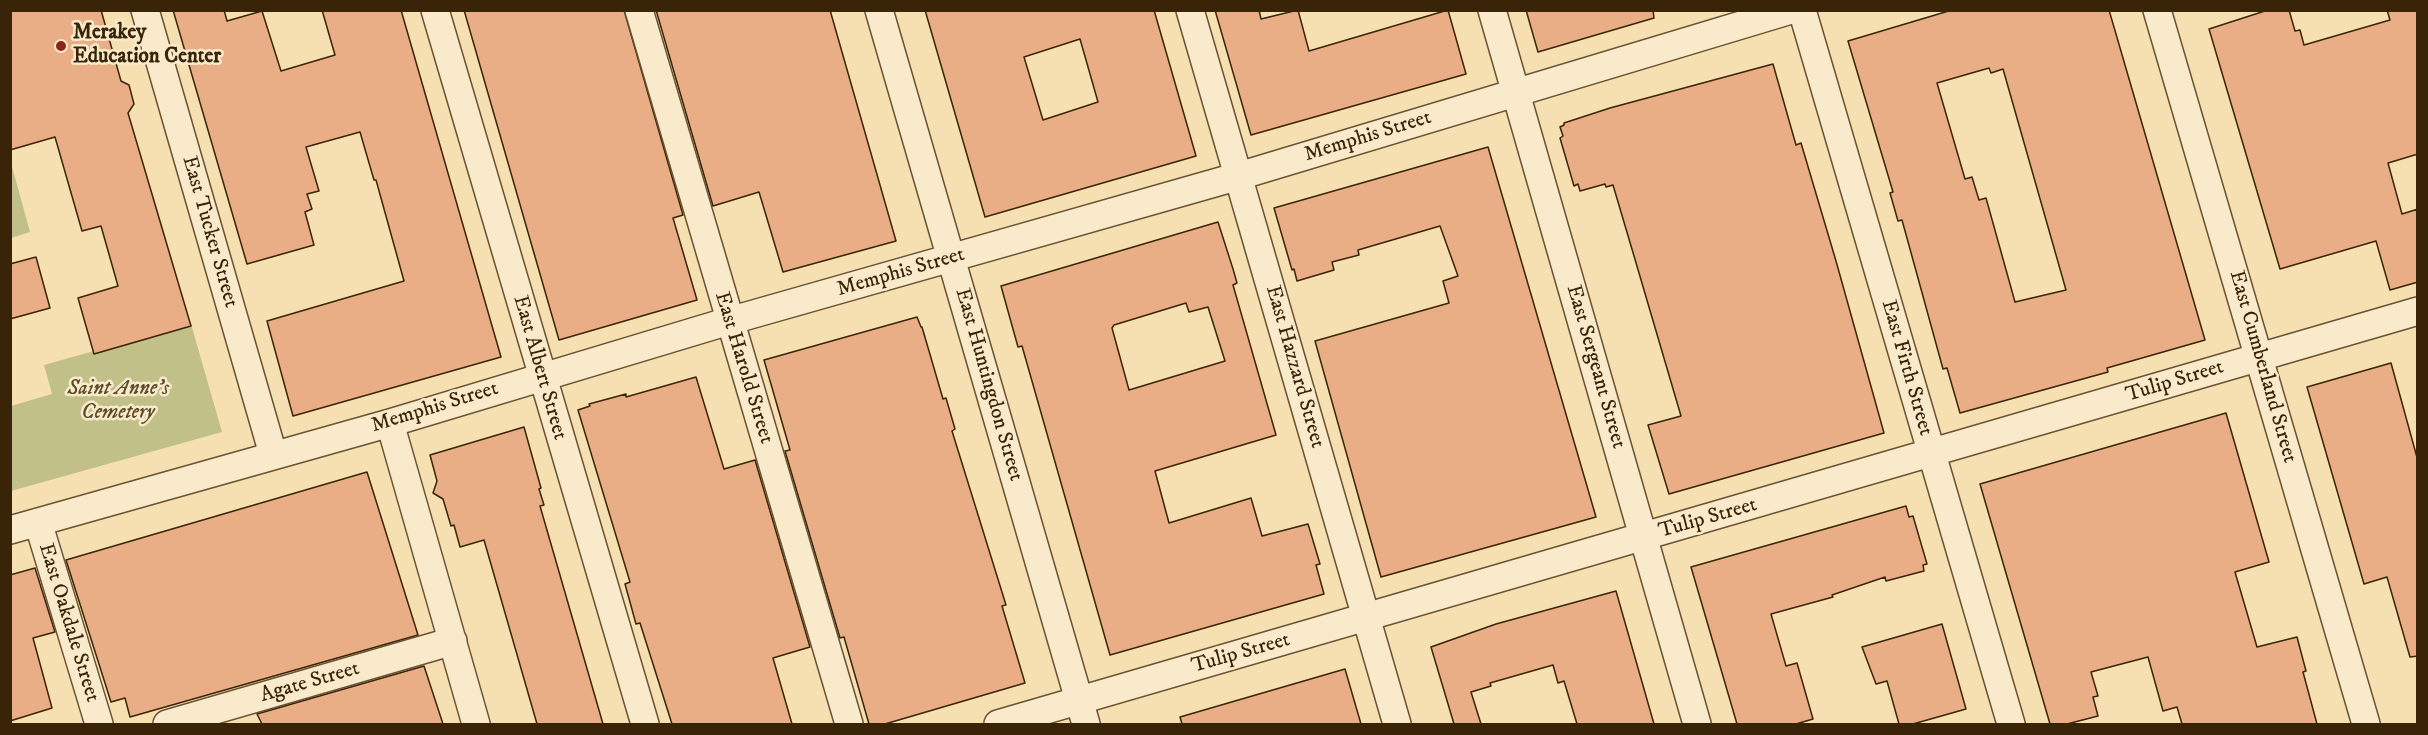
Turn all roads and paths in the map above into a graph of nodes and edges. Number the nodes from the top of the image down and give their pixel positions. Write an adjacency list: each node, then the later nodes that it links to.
1 (145, 10): 18 (street, East Tucker Street)
2 (435, 10): 16 (street, East Albert Street)
3 (639, 10): 14 (street, East Harold Street)
4 (879, 10): 12 (street, East Huntingdon Street)
5 (1191, 10): 11 (street, East Hazzard Street)
6 (1492, 10): 10 (street, East Sergeant Street)
7 (1791, 10): 10 (street, Memphis Street)
8 (1802, 10): 19 (street, East Firth Street)
9 (2157, 10): 15 (street, East Cumberland Street)
10 (1516, 93): 11 (street, Memphis Street); 22 (street, East Sergeant Street)
11 (1239, 176): 12 (street, Memphis Street); 23 (street, East Hazzard Street)
12 (951, 259): 14 (street, Memphis Street); 25 (street, East Huntingdon Street)
13 (2418, 311): 15 (street, Tulip Street)
14 (729, 321): 16 (street, Memphis Street); 30 (street, East Harold Street)
15 (2259, 357): 19 (street, Tulip Street); 35 (street, East Cumberland Street)
16 (542, 376): 17 (street, Memphis Street); 29 (street, East Albert Street)
17 (390, 423): 18 (street, Memphis Street); 24 (street)
18 (273, 454): 20 (street, Memphis Street)
19 (1931, 454): 22 (street, Tulip Street); 34 (street, East Firth Street)
20 (38, 522): 21 (street, Memphis Street); 26 (street, East Oakdale Street)
21 (10, 530)
22 (1644, 537): 23 (street, Tulip Street); 33 (street, East Sergeant Street)
23 (1366, 618): 25 (street, Tulip Street); 32 (street, East Hazzard Street)
24 (453, 641): 27 (street, Agate Street); 28 (street)
25 (1083, 712): 31 (street, Tulip Street)
26 (99, 724)
27 (167, 724)
28 (476, 724)
29 (645, 724)
30 (849, 724)
31 (998, 724)
32 (1397, 724)
33 (1697, 724)
34 (2011, 724)
35 (2366, 724)

